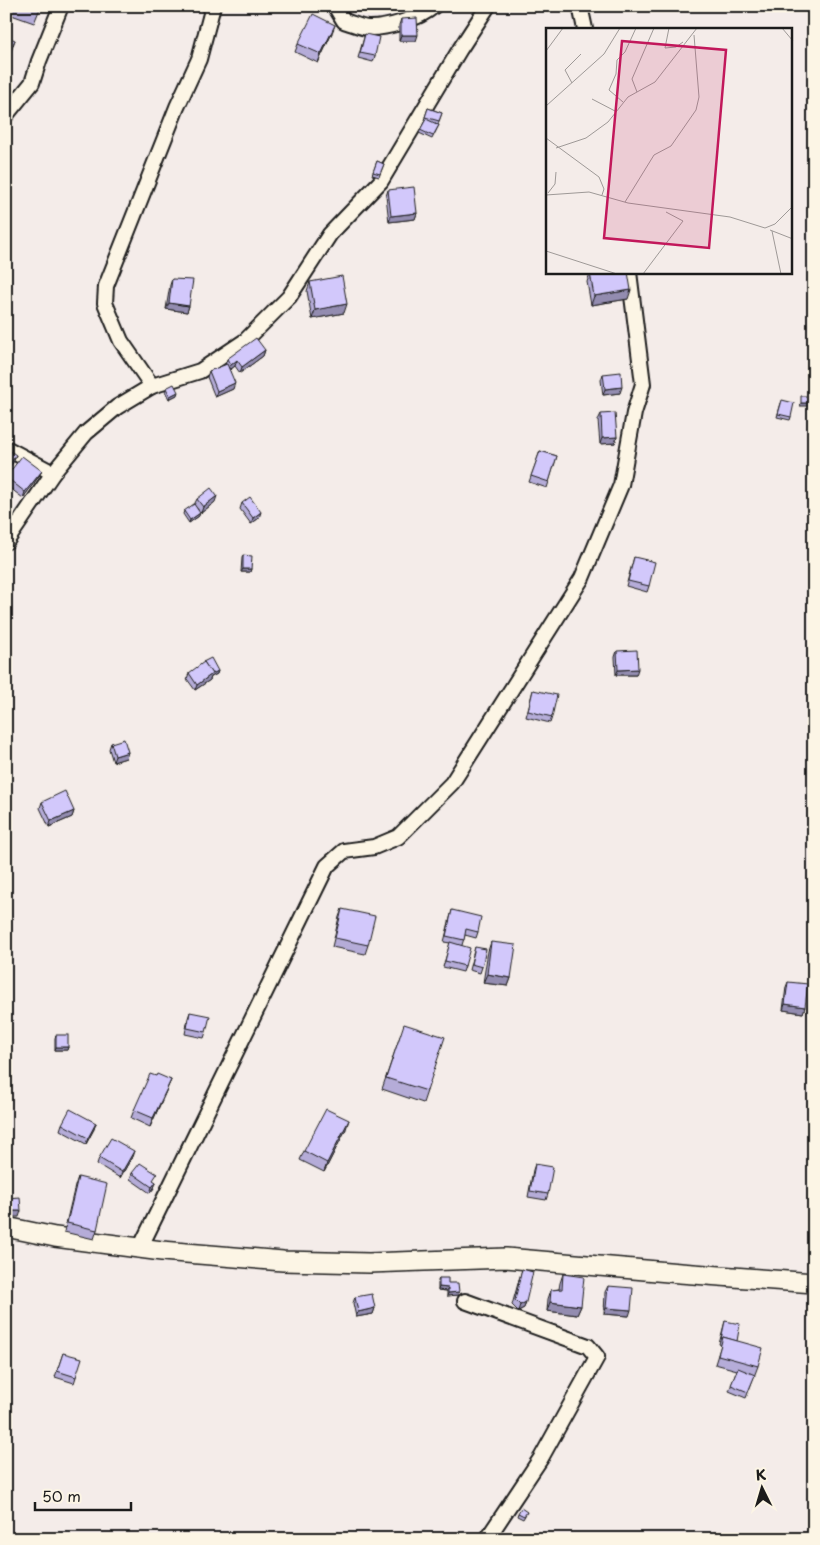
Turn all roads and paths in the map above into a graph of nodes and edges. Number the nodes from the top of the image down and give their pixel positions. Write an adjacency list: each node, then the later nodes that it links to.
1 (61, 6): 8 (street)
2 (213, 6): 10 (street)
3 (335, 6): 4 (street)
4 (434, 6)
5 (488, 6): 10 (street)
6 (580, 6): 7 (street)
7 (585, 28)
8 (6, 115)
9 (628, 274): 15 (street)
10 (152, 386): 12 (street)
11 (6, 448): 12 (street)
12 (53, 473): 13 (street)
13 (6, 542)
14 (6, 1227): 15 (main road)
15 (140, 1248): 16 (main road)
16 (814, 1283)
17 (465, 1301): 18 (street)
18 (487, 1539)

